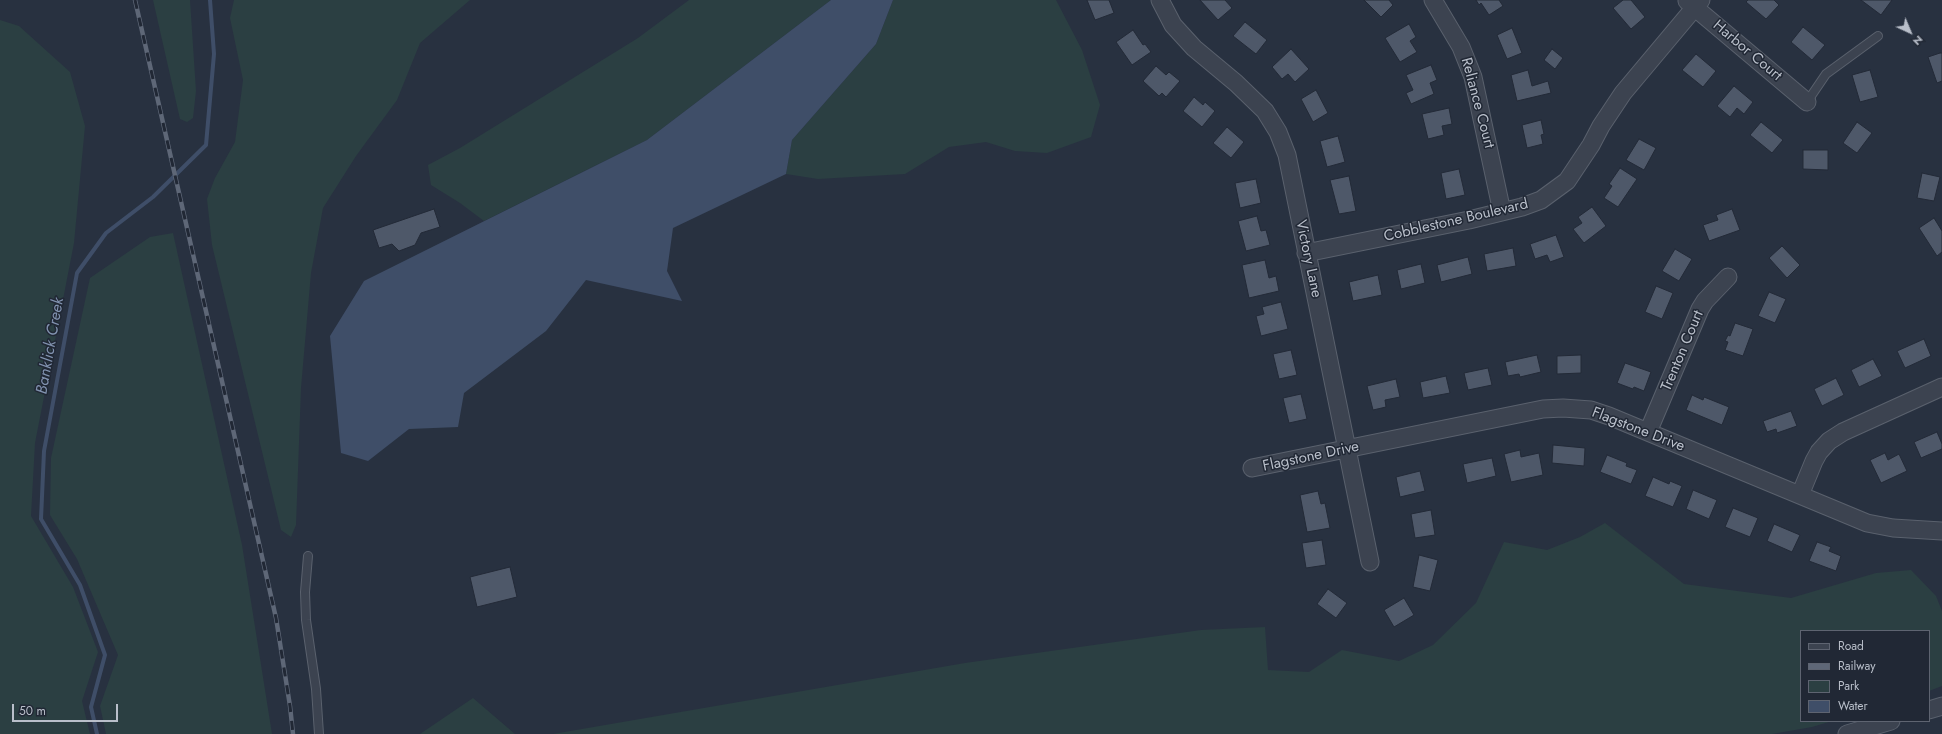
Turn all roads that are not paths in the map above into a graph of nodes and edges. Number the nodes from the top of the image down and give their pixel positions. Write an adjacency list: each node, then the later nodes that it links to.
1 (1160, 0): 7 (street, Victory Lane)
2 (1433, 0): 6 (street, Reliance Court)
3 (1694, 2): 5 (street, Harbor Court); 6 (street, Cobblestone Boulevard)
4 (1878, 36): 5 (lane)
5 (1807, 102)
6 (1502, 212): 7 (street, Cobblestone Boulevard)
7 (1306, 253): 11 (street, Victory Lane)
8 (1728, 277): 10 (street, Trenton Court)
9 (1942, 387): 13 (street)
10 (1648, 432): 11 (street, Flagstone Drive); 13 (street, Flagstone Drive)
11 (1347, 449): 12 (street, Flagstone Drive); 16 (street, Victory Lane)
12 (1252, 468)
13 (1800, 495): 14 (street, Flagstone Drive)
14 (1942, 531)
15 (308, 556): 20 (lane)
16 (1370, 562)
17 (1942, 706): 18 (street)
18 (1930, 710)
19 (1888, 722): 21 (street)
20 (319, 734)
21 (1847, 734)

